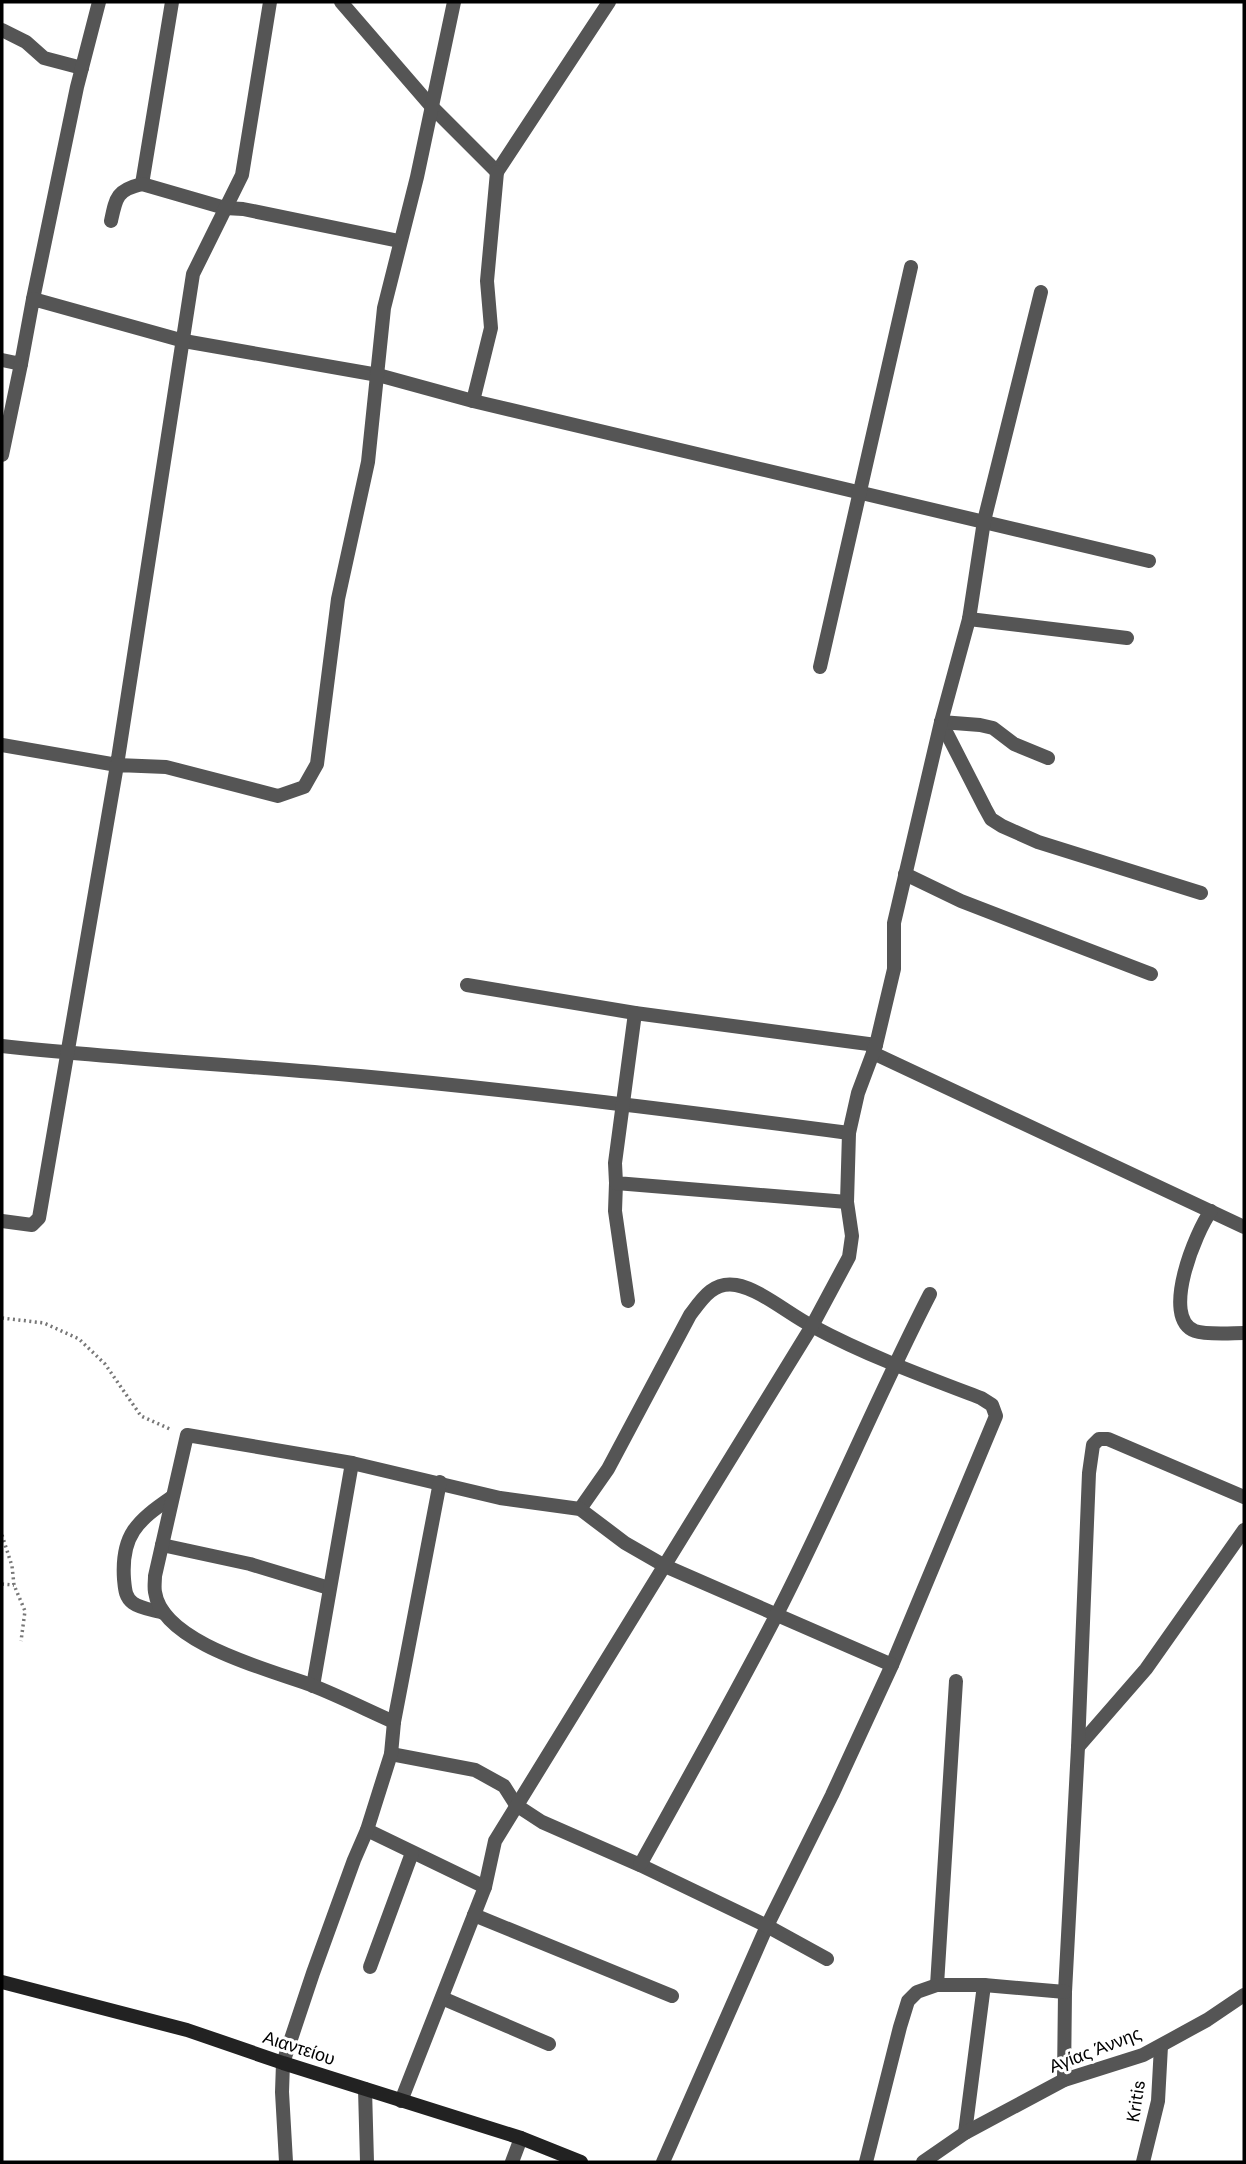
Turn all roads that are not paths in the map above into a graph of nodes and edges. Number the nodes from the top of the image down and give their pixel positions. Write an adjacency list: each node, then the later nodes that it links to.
1 (99, 2): 8 (street)
2 (172, 2): 11 (street)
3 (270, 2): 12 (street)
4 (454, 2): 9 (street)
5 (609, 2): 10 (street)
6 (346, 4): 9 (street)
7 (2, 30): 8 (street)
8 (82, 68): 17 (street)
9 (431, 106): 10 (street); 14 (street)
10 (497, 172): 22 (street)
11 (142, 184): 12 (street); 13 (street)
12 (225, 208): 14 (street); 18 (street)
13 (110, 221)
14 (399, 241): 21 (street)
15 (911, 267): 24 (street)
16 (1041, 292): 25 (street)
17 (33, 299): 18 (street); 20 (street)
18 (184, 341): 21 (street); 33 (street)
19 (2, 360): 20 (street)
20 (21, 363): 23 (street)
21 (378, 375): 22 (street); 33 (street)
22 (473, 401): 24 (street)
23 (2, 455)
24 (861, 492): 25 (street); 29 (street)
25 (984, 521): 26 (street); 27 (street)
26 (1149, 561)
27 (969, 619): 28 (street); 30 (street)
28 (1127, 638)
29 (820, 667)
30 (941, 722): 32 (street); 34 (street); 35 (street)
31 (2, 745): 33 (street)
32 (1048, 758)
33 (117, 765): 41 (street)
34 (905, 874): 36 (street); 40 (street)
35 (1201, 893)
36 (1152, 974)
37 (467, 985): 38 (street)
38 (635, 1013): 40 (street); 42 (street)
39 (2, 1046): 41 (street)
40 (875, 1049): 43 (street); 46 (street)
41 (67, 1053): 42 (street); 47 (street)
42 (623, 1104): 43 (street); 44 (street)
43 (849, 1133): 45 (street)
44 (616, 1183): 45 (street); 50 (street)
45 (847, 1202): 51 (street)
46 (1211, 1211): 48 (street); 52 (street)
47 (2, 1221)
48 (1244, 1227)
49 (930, 1294): 53 (street)
50 (628, 1301)
51 (812, 1326): 53 (street); 58 (street); 61 (street)
52 (1244, 1333)
53 (894, 1365): 64 (street); 65 (street)
54 (352, 1463): 55 (street); 56 (street); 62 (street)
55 (440, 1482): 58 (street); 68 (street)
56 (172, 1497): 60 (street); 63 (street)
57 (1244, 1497): 69 (street)
58 (580, 1509): 61 (street)
59 (1244, 1530): 69 (street)
60 (162, 1545): 62 (street); 63 (street)
61 (665, 1566): 64 (street); 71 (street)
62 (328, 1588): 67 (street)
63 (164, 1613): 67 (street)
64 (777, 1614): 65 (street); 74 (street)
65 (892, 1665): 77 (street)
66 (956, 1681): 81 (street)
67 (313, 1686): 68 (street)
68 (394, 1722): 70 (street)
69 (1078, 1747): 83 (street)
70 (391, 1754): 71 (street); 72 (street)
71 (516, 1805): 74 (street); 75 (street)
72 (368, 1830): 73 (street); 89 (street)
73 (412, 1853): 75 (street); 79 (street)
74 (640, 1865): 77 (street)
75 (485, 1887): 76 (street)
76 (474, 1915): 85 (street); 86 (street)
77 (767, 1926): 78 (street); 99 (street)
78 (827, 1959)
79 (370, 1967)
80 (2, 1982): 89 (main road, Αιαντείου)
81 (937, 1985): 82 (street); 100 (street)
82 (984, 1985): 83 (street); 93 (street)
83 (1065, 1992): 90 (street)
84 (1244, 1995): 88 (street, Αγίας Άννης)
85 (672, 1996)
86 (442, 1998): 87 (street); 92 (street)
87 (549, 2044)
88 (1161, 2046): 90 (street, Αγίας Άννης); 102 (street, Kritis)
89 (283, 2063): 91 (main road, Αιαντείου); 95 (street)
90 (1064, 2080): 93 (street, Αγίας Άννης)
91 (365, 2089): 92 (main road, Αιαντείου); 96 (street)
92 (401, 2101): 94 (main road, Αιαντείου)
93 (965, 2133): 101 (street, Αγίας Άννης)
94 (521, 2138): 97 (street); 98 (main road, Αιαντείου)
95 (286, 2162)
96 (367, 2162)
97 (513, 2162)
98 (581, 2162)
99 (663, 2162)
100 (866, 2162)
101 (923, 2162)
102 (1143, 2162)

